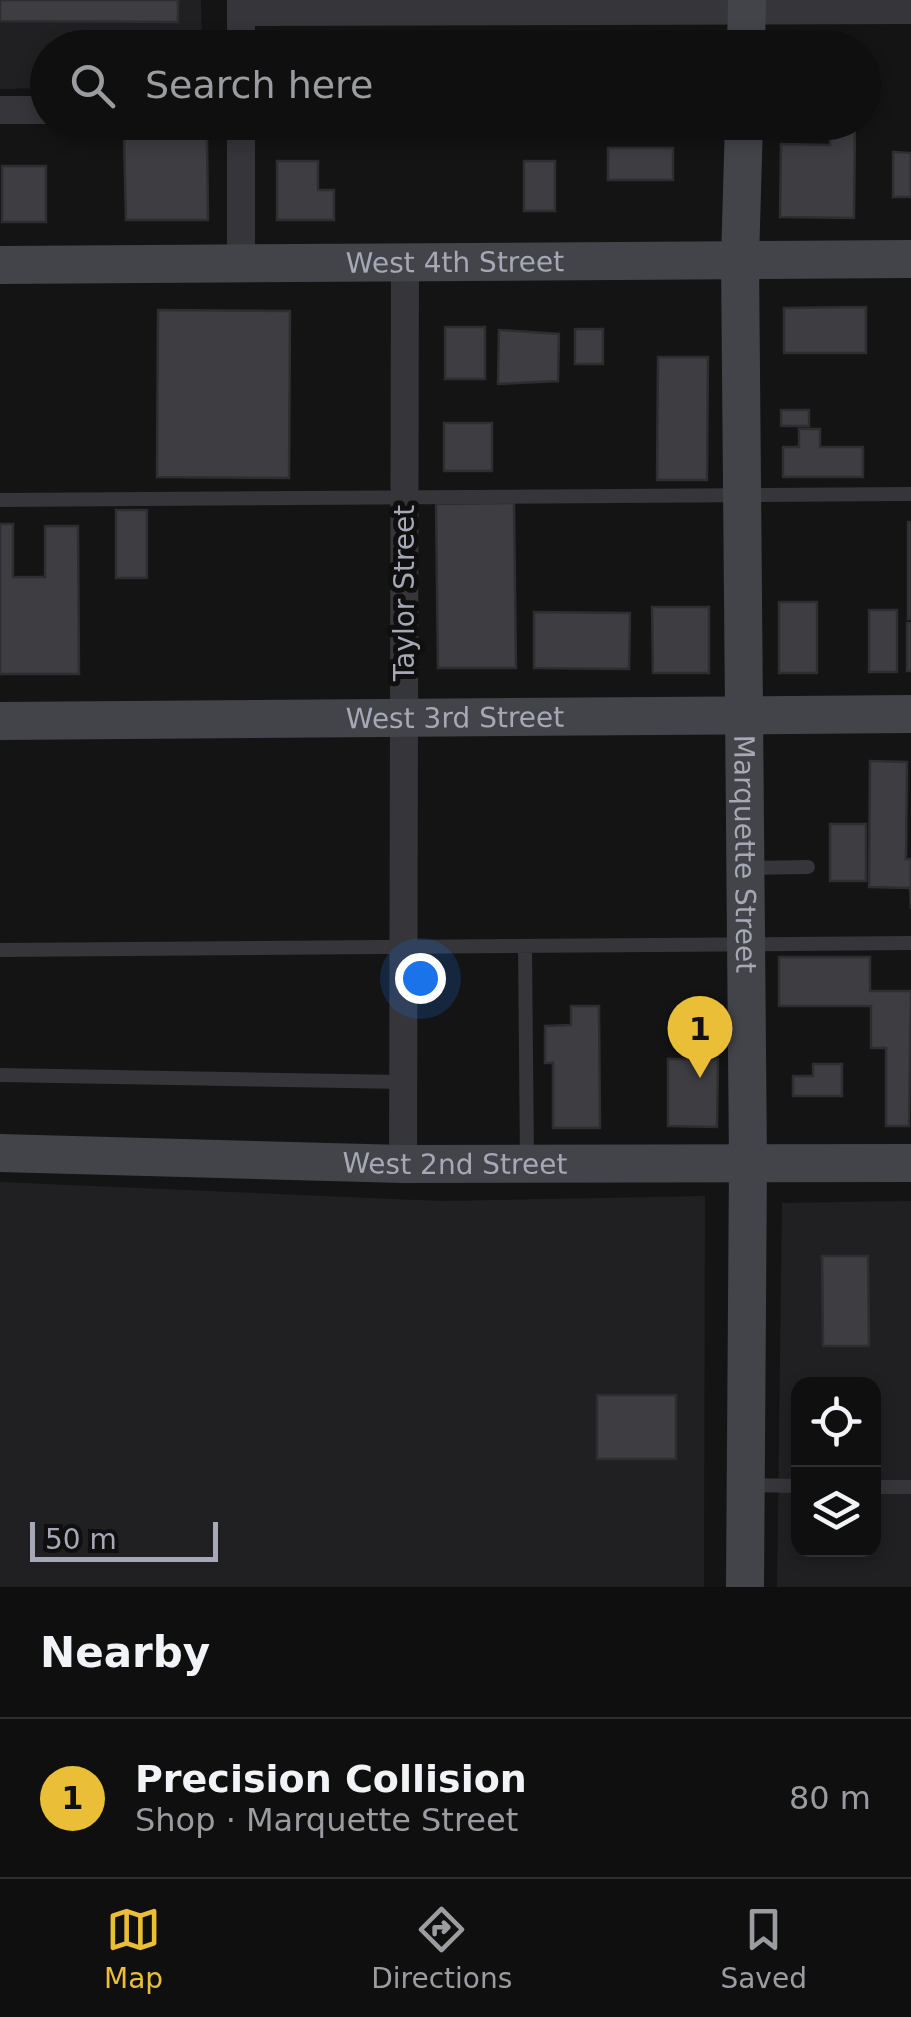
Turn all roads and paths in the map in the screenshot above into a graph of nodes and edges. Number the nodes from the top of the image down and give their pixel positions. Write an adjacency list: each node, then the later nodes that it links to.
1 (241, 6): 3 (street)
2 (911, 10): 3 (street)
3 (747, 19)
4 (0, 110): 5 (street)
5 (30, 110)
6 (241, 140): 11 (street)
7 (743, 140): 9 (street, Marquette Street)
8 (911, 259): 9 (street, West 4th Street)
9 (740, 260): 10 (street, West 4th Street); 15 (street, Marquette Street)
10 (405, 262): 11 (street, West 4th Street); 14 (street, Taylor Street)
11 (241, 264): 12 (street, West 4th Street)
12 (0, 265)
13 (911, 494): 15 (lane)
14 (405, 496): 15 (lane); 16 (lane); 19 (street, Taylor Street)
15 (743, 497): 18 (street, Marquette Street)
16 (0, 500)
17 (911, 714): 18 (street, West 3rd Street)
18 (743, 716): 19 (street, West 3rd Street); 21 (street, Marquette Street)
19 (403, 718): 20 (street, West 3rd Street); 26 (street, Taylor Street)
20 (0, 721)
21 (745, 868): 22 (lane); 24 (street, Marquette Street)
22 (808, 868)
23 (911, 943): 24 (lane)
24 (745, 945): 25 (lane); 31 (street, Marquette Street)
25 (525, 948): 26 (lane); 34 (lane)
26 (405, 949): 27 (lane); 29 (street, Taylor Street)
27 (0, 950)
28 (0, 1075): 29 (lane)
29 (404, 1082): 33 (street, Taylor Street)
30 (0, 1153): 33 (street, West 2nd Street)
31 (748, 1163): 32 (street, West 2nd Street); 34 (street, West 2nd Street); 35 (street, Marquette Street)
32 (911, 1163)
33 (403, 1164): 34 (street, West 2nd Street)
34 (526, 1164)
35 (747, 1486): 36 (lane); 39 (street, Marquette Street)
36 (791, 1486)
37 (881, 1487): 38 (lane)
38 (911, 1487)
39 (745, 1587)

